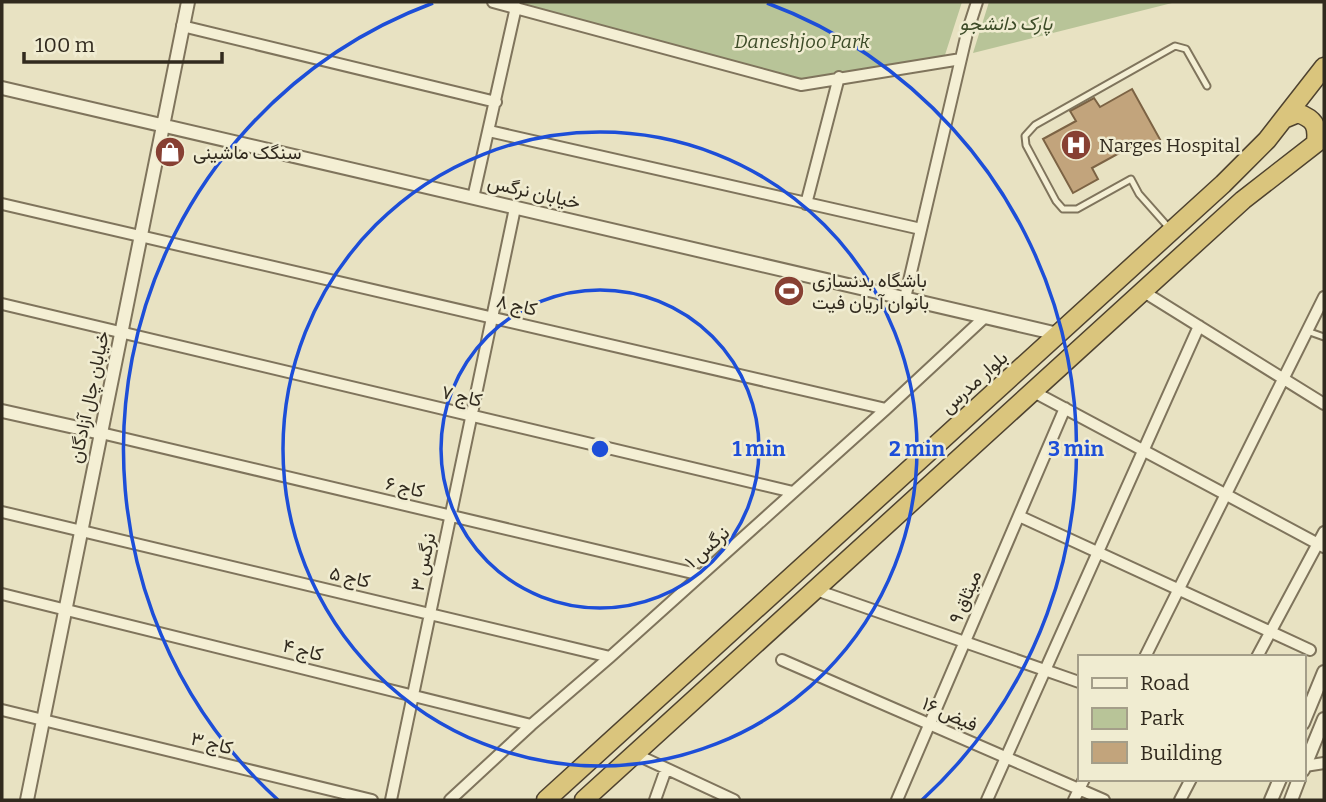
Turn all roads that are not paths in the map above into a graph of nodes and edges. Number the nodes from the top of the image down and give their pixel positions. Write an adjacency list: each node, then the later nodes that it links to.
1 (188, 2): 5 (street, خیابان چال آزادگان)
2 (493, 2): 4 (street)
3 (977, 2): 6 (street)
4 (516, 7): 8 (street); 11 (street)
5 (182, 26): 11 (street); 13 (street, خیابان چال آزادگان)
6 (961, 59): 8 (street); 20 (street)
7 (1324, 67): 12 (highway, بلوار مدرس)
8 (839, 77): 18 (street)
9 (1207, 86): 21 (lane)
10 (2, 88): 13 (street, خیابان نرگس)
11 (496, 102): 14 (street)
12 (1286, 118): 15 (highway); 21 (highway, بلوار مدرس)
13 (164, 126): 16 (street, خیابان نرگس); 22 (street, خیابان چال آزادگان)
14 (489, 131): 16 (street); 18 (street)
15 (1320, 140): 23 (highway)
16 (473, 198): 19 (street, خیابان نرگس)
17 (2, 204): 22 (street, کاج ۸)
18 (806, 204): 20 (street)
19 (515, 208): 25 (street, خیابان نرگس); 27 (street, نرگس ۳)
20 (921, 229): 25 (street)
21 (1172, 232): 32 (highway, بلوار مدرس)
22 (141, 236): 27 (street, کاج ۸); 31 (street, خیابان چال آزادگان)
23 (1144, 292): 29 (street); 35 (highway)
24 (1324, 297): 30 (street)
25 (905, 298): 28 (street, خیابان نرگس)
26 (2, 304): 31 (street, کاج ۷)
27 (492, 317): 38 (street, کاج ۸); 40 (street, نرگس ۳)
28 (985, 317): 32 (street, خیابان نرگس); 38 (street, نرگس ۱)
29 (1199, 327): 34 (street); 42 (street)
30 (1307, 331): 33 (lane); 34 (street)
31 (122, 332): 40 (street, کاج ۷); 41 (street, خیابان چال آزادگان)
32 (1058, 334): 89 (highway, بلوار مدرس)
33 (1324, 337)
34 (1283, 379): 36 (street); 44 (street)
35 (1034, 392): 37 (street); 53 (highway)
36 (1324, 404)
37 (1065, 408): 42 (street); 47 (street, میثاق ۹)
38 (886, 409): 43 (street, نرگس ۱)
39 (2, 411): 41 (street)
40 (471, 416): 43 (street, کاج ۷); 46 (street, نرگس ۳)
41 (101, 433): 46 (street, کاج ۶); 48 (street, خیابان چال آزادگان)
42 (1145, 450): 44 (street); 51 (street)
43 (793, 492): 52 (street, نرگس ۱)
44 (1226, 494): 50 (street); 54 (street)
45 (2, 512): 48 (street, کاج ۵)
46 (450, 516): 52 (street, کاج ۶); 57 (street, نرگس ۳)
47 (1019, 516): 51 (street); 59 (street, میثاق ۹)
48 (82, 531): 56 (street, خیابان چال آزادگان); 57 (street, کاج ۵)
49 (1324, 532): 50 (street)
50 (1321, 545): 58 (street)
51 (1099, 553): 54 (street); 65 (street)
52 (701, 575): 63 (street, نرگس ۱)
53 (816, 590): 59 (street); 75 (highway)
54 (1179, 590): 58 (street); 61 (street)
55 (2, 594): 56 (street, کاج ۴)
56 (66, 610): 68 (street, کاج ۴); 72 (street, خیابان چال آزادگان)
57 (430, 614): 63 (street, کاج ۵); 68 (street, نرگس ۳)
58 (1270, 631): 60 (street); 62 (street)
59 (965, 642): 65 (street); 73 (street, میثاق ۹)
60 (1310, 650)
61 (1146, 655)
62 (1258, 655)
63 (610, 657): 74 (street, نرگس ۱)
64 (782, 660): 73 (street, فیض ۱۶)
65 (1046, 671): 67 (street); 76 (street)
66 (1324, 672): 70 (street)
67 (1078, 682)
68 (412, 696): 74 (street, کاج ۴); 87 (street, نرگس ۳)
69 (2, 710): 72 (street, کاج ۳)
70 (1305, 718)
71 (1324, 719): 78 (street)
72 (44, 720): 85 (street, خیابان چال آزادگان); 86 (street, کاج ۳)
73 (930, 724): 76 (street, فیض ۱۶); 93 (street, میثاق ۹)
74 (531, 725): 88 (street, نرگس ۱)
75 (635, 754): 80 (street); 90 (highway)
76 (1005, 757): 84 (street, فیض ۱۶); 94 (street)
77 (1324, 764): 79 (street)
78 (1305, 766)
79 (1305, 768)
80 (666, 769): 91 (street); 92 (street)
81 (1190, 781): 96 (street)
82 (1279, 781): 97 (street)
83 (1298, 781): 98 (street)
84 (1079, 790): 95 (street, فیض ۱۶)
85 (26, 800)
86 (372, 800)
87 (391, 800)
88 (450, 800)
89 (546, 800)
90 (584, 800)
91 (655, 800)
92 (734, 800)
93 (897, 800)
94 (987, 800)
95 (1104, 800)
96 (1180, 800)
97 (1271, 800)
98 (1291, 800)

